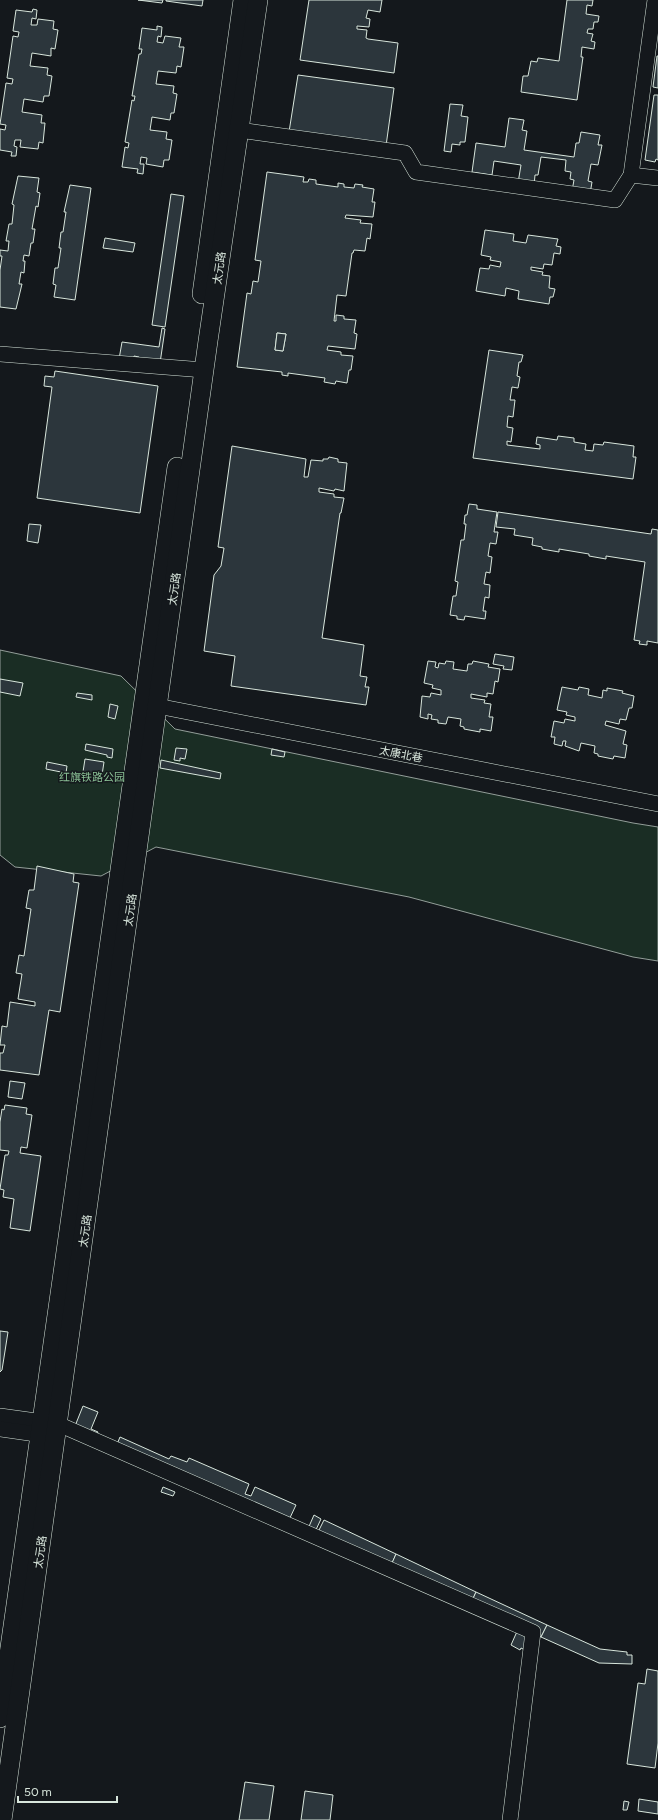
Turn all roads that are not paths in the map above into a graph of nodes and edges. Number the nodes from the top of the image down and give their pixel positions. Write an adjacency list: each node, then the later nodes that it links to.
1 (243, 0): 8 (main road, 太元路)
2 (258, 0): 4 (main road, 太元路)
3 (655, 0): 5 (street)
4 (239, 130): 5 (street); 8 (main road, 太元路)
5 (631, 175): 6 (street)
6 (658, 178)
7 (0, 354): 8 (street)
8 (197, 369): 9 (main road, 太元路)
9 (151, 705): 10 (street, 太康北巷); 13 (main road, 太元路)
10 (658, 804)
11 (0, 1416): 13 (street)
12 (0, 1429): 13 (street)
13 (49, 1430): 14 (main road, 太元路); 15 (main road, 太元路); 16 (street)
14 (0, 1718)
15 (2, 1820)
16 (510, 1820)

